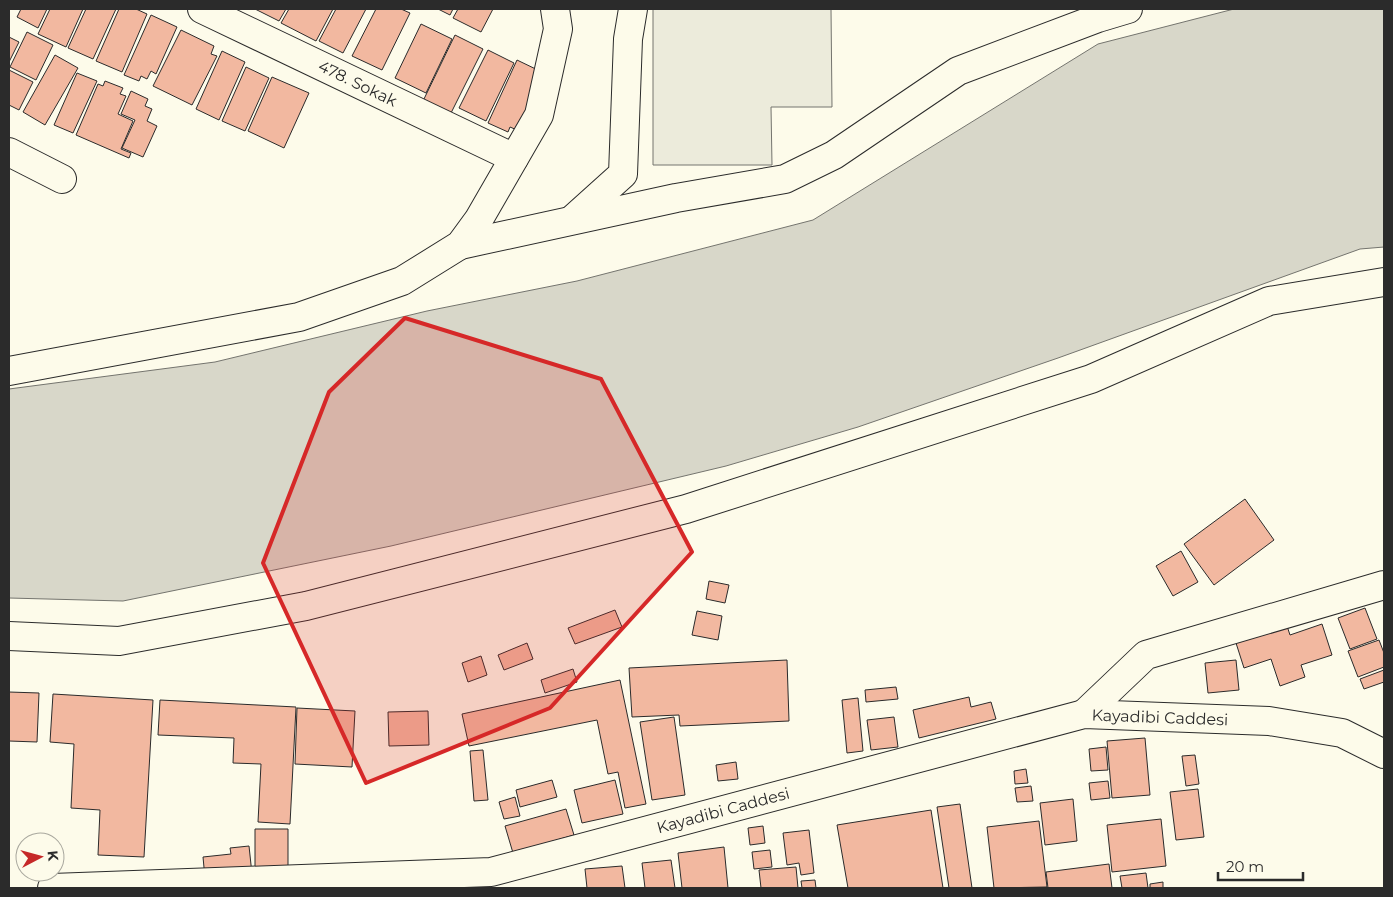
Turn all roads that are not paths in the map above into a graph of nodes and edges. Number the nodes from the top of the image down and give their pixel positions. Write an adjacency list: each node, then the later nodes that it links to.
1 (202, 9): 6 (street, 478. Sokak)
2 (556, 9): 6 (street)
3 (633, 9): 8 (street)
4 (1128, 9): 8 (street)
5 (9, 152): 7 (street)
6 (514, 158): 9 (street)
7 (62, 179)
8 (572, 221): 9 (street)
9 (460, 244): 11 (street)
10 (1384, 282): 13 (street)
11 (9, 370)
12 (1384, 585): 14 (street)
13 (9, 636)
14 (1084, 714): 15 (street, Kayadibi Caddesi); 16 (street, Kayadibi Caddesi)
15 (1384, 754)
16 (52, 888)

